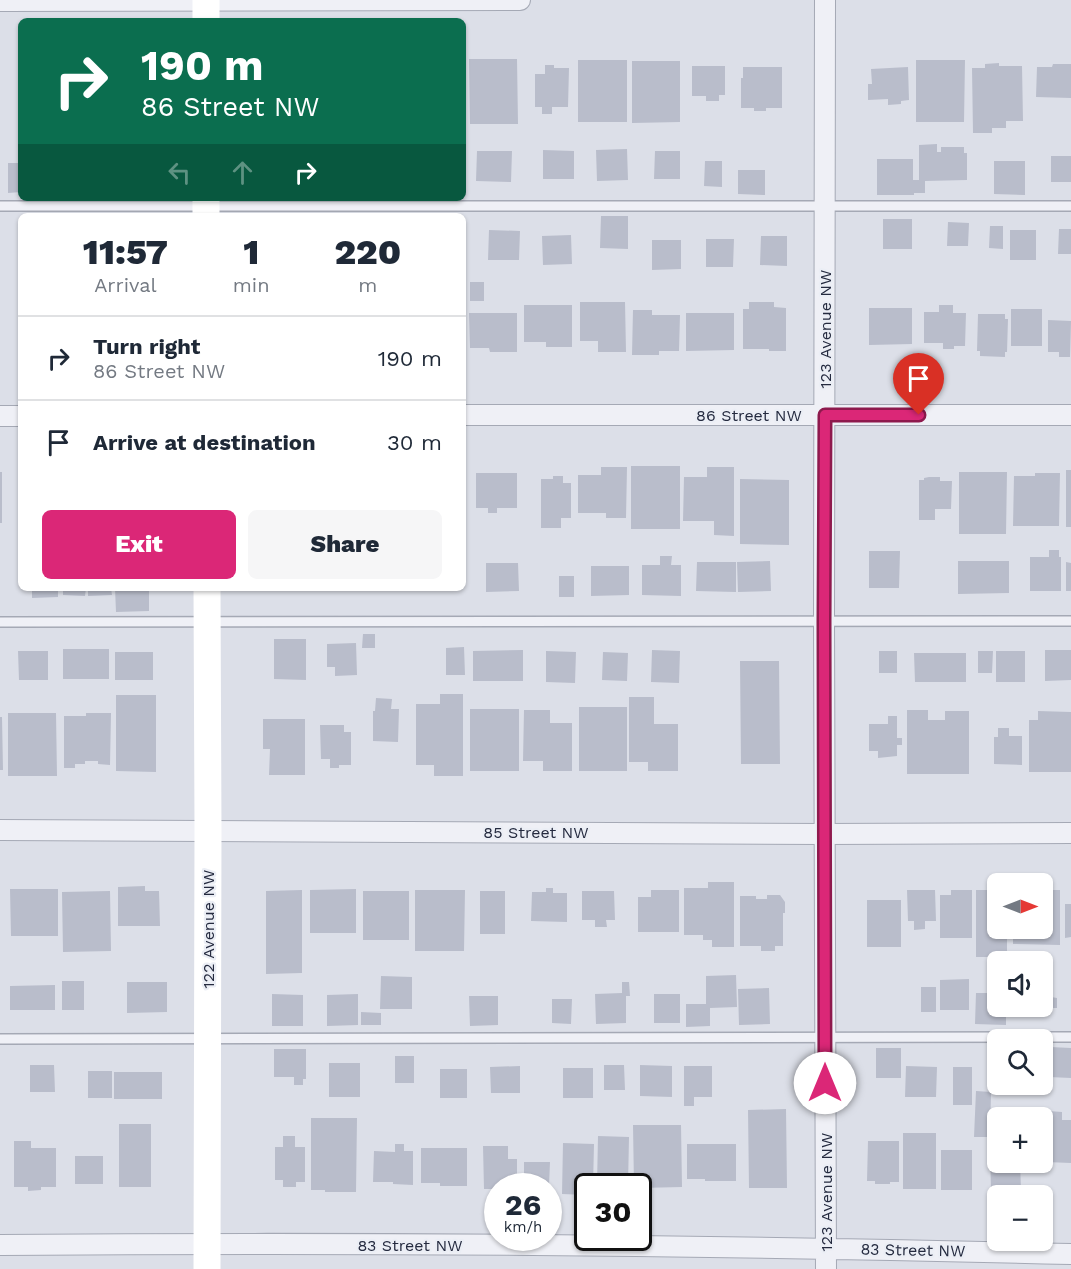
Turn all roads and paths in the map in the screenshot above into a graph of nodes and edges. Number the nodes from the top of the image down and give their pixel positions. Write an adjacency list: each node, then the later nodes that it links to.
1 (520, 0): 4 (street)
2 (825, 0): 6 (street, 123 Avenue NW)
3 (0, 1): 4 (street)
4 (206, 8)
5 (0, 206): 8 (lane)
6 (824, 206): 7 (lane); 8 (lane); 10 (street, 123 Avenue NW)
7 (1071, 206)
8 (206, 207)
9 (466, 415): 10 (street, 86 Street NW)
10 (825, 415): 11 (street, 86 Street NW); 15 (street, 123 Avenue NW)
11 (1071, 415)
12 (0, 416): 13 (street)
13 (18, 416)
14 (207, 591): 18 (street, 122 Avenue NW)
15 (824, 621): 16 (lane); 18 (lane); 22 (street, 123 Avenue NW)
16 (1071, 621)
17 (0, 622): 18 (lane)
18 (207, 622): 20 (street, 122 Avenue NW)
19 (0, 830): 20 (street, 85 Street NW)
20 (208, 830): 22 (street, 85 Street NW); 26 (street, 122 Avenue NW)
21 (1071, 833): 22 (street, 85 Street NW)
22 (824, 834): 23 (street, 123 Avenue NW)
23 (825, 1036): 24 (lane); 26 (lane); 28 (street, 123 Avenue NW)
24 (1071, 1037)
25 (0, 1039): 26 (lane)
26 (208, 1039): 30 (street, 122 Avenue NW)
27 (0, 1245): 30 (street, 83 Street NW)
28 (826, 1248): 29 (street, 83 Street NW); 30 (street, 83 Street NW); 31 (street, 123 Avenue NW)
29 (1071, 1254)
30 (207, 1256)
31 (826, 1269)

